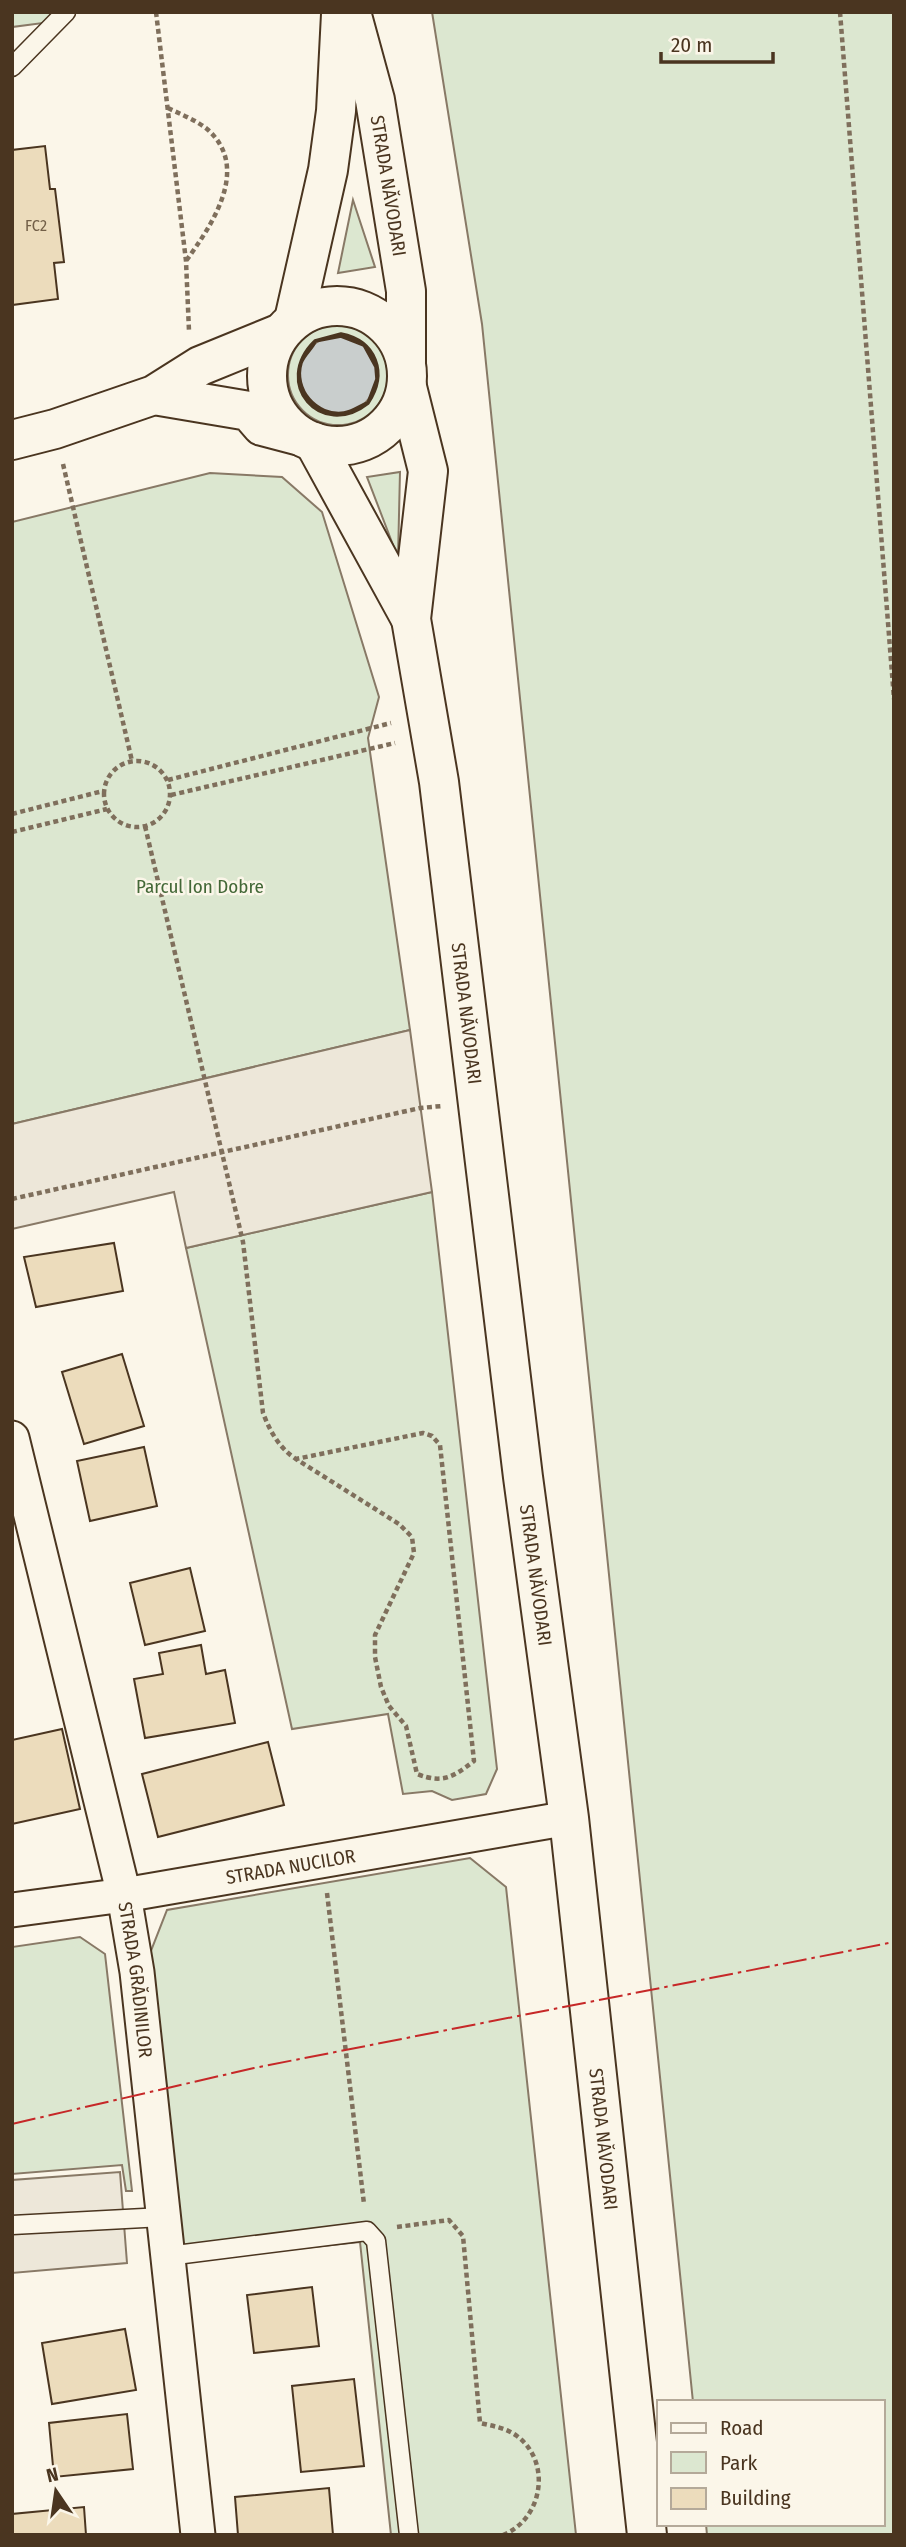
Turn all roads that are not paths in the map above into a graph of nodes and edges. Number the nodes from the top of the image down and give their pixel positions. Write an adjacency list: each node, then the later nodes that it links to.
1 (66, 12): 4 (lane)
2 (341, 12): 5 (main road)
3 (351, 12): 6 (main road, STRADA NĂVODARI)
4 (12, 67)
5 (287, 327): 6 (main road); 7 (main road); 8 (main road)
6 (406, 375): 8 (main road); 10 (main road, STRADA NĂVODARI)
7 (154, 395): 8 (main road); 9 (main road)
8 (307, 439): 10 (main road, STRADA NĂVODARI)
9 (12, 440)
10 (411, 619): 12 (main road, STRADA NĂVODARI)
11 (12, 1438): 13 (street, STRADA GRĂDINILOR)
12 (569, 1818): 13 (street, STRADA NUCILOR); 20 (main road, STRADA NĂVODARI)
13 (124, 1895): 14 (street, STRADA NUCILOR); 15 (street, STRADA GRĂDINILOR)
14 (12, 1910)
15 (163, 2217): 16 (lane); 17 (street, STRADA GRĂDINILOR)
16 (12, 2225)
17 (168, 2256): 18 (street, STRADA GRĂDINILOR); 19 (lane)
18 (198, 2535)
19 (409, 2535)
20 (647, 2535)

